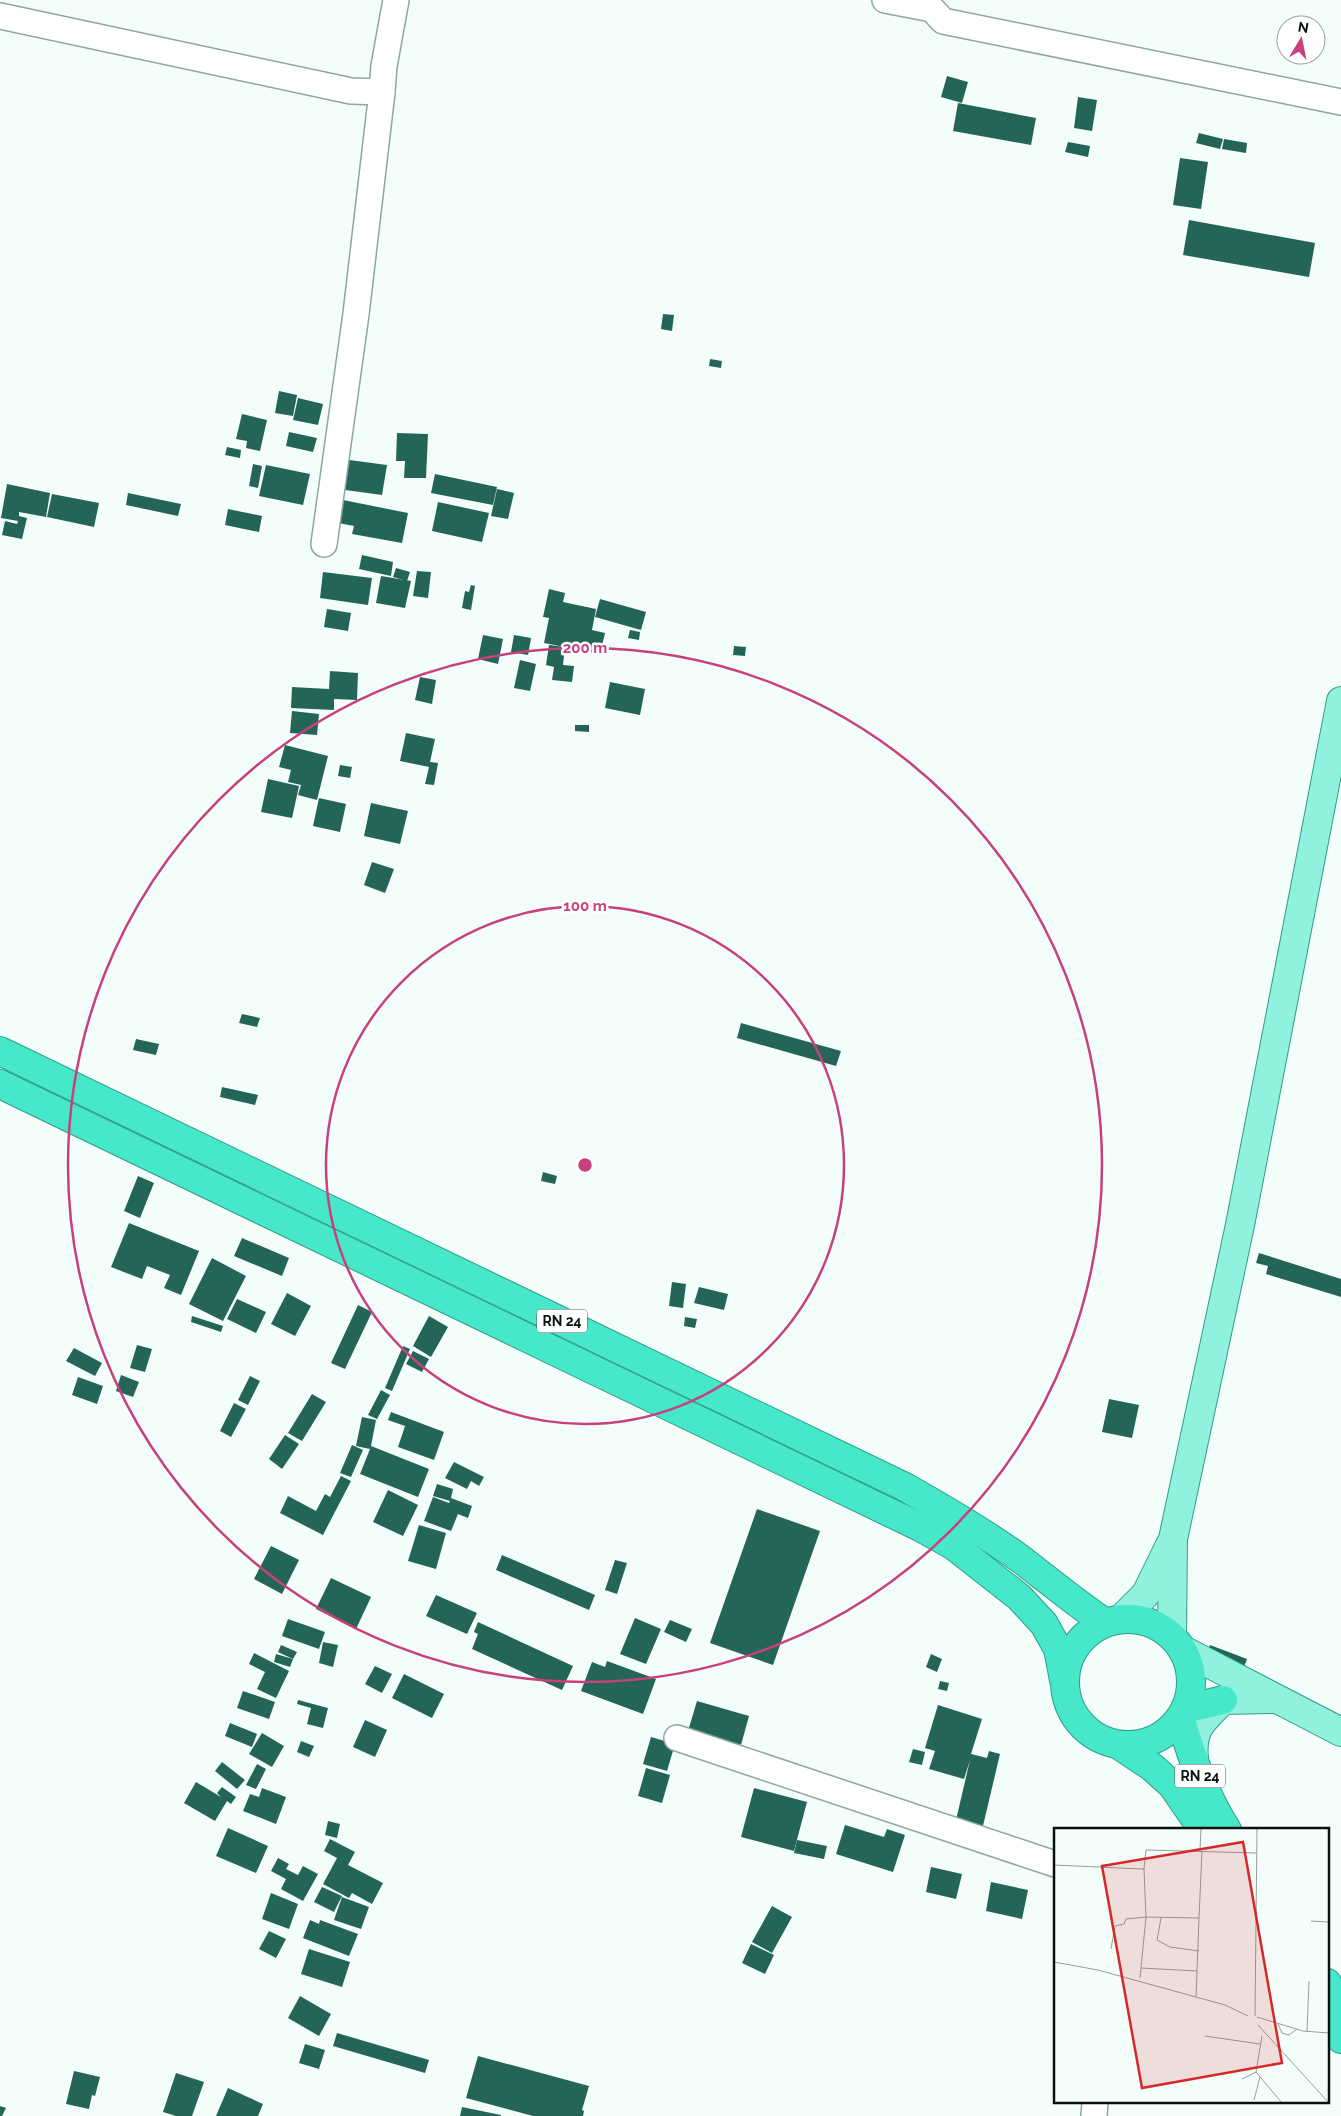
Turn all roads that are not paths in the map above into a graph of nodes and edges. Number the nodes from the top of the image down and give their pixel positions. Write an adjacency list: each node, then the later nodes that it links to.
1 (396, 0): 5 (street)
2 (885, 0): 3 (street)
3 (932, 4): 6 (street)
4 (0, 16): 5 (street)
5 (382, 92): 7 (street)
6 (1341, 102)
7 (324, 544)
8 (1341, 701): 11 (main road)
9 (0, 1051): 12 (highway, RN 24)
10 (0, 1084): 14 (highway, RN 24)
11 (1173, 1539): 12 (main road); 13 (main road)
12 (1113, 1620): 13 (highway); 14 (highway)
13 (1177, 1643): 15 (main road); 17 (highway)
14 (1064, 1680): 20 (highway)
15 (1279, 1699): 16 (main road); 18 (main road)
16 (1224, 1700): 17 (highway); 21 (main road)
17 (1183, 1714): 20 (highway); 21 (highway, RN 24)
18 (1341, 1732)
19 (677, 1738): 24 (street)
20 (1119, 1745): 22 (highway, RN 24)
21 (1194, 1759): 23 (highway, RN 24)
22 (1202, 1828)
23 (1226, 1828)
24 (1054, 1864)
25 (1328, 1984): 26 (highway)
26 (1341, 2004)
27 (1328, 2020): 28 (highway)
28 (1341, 2039)

